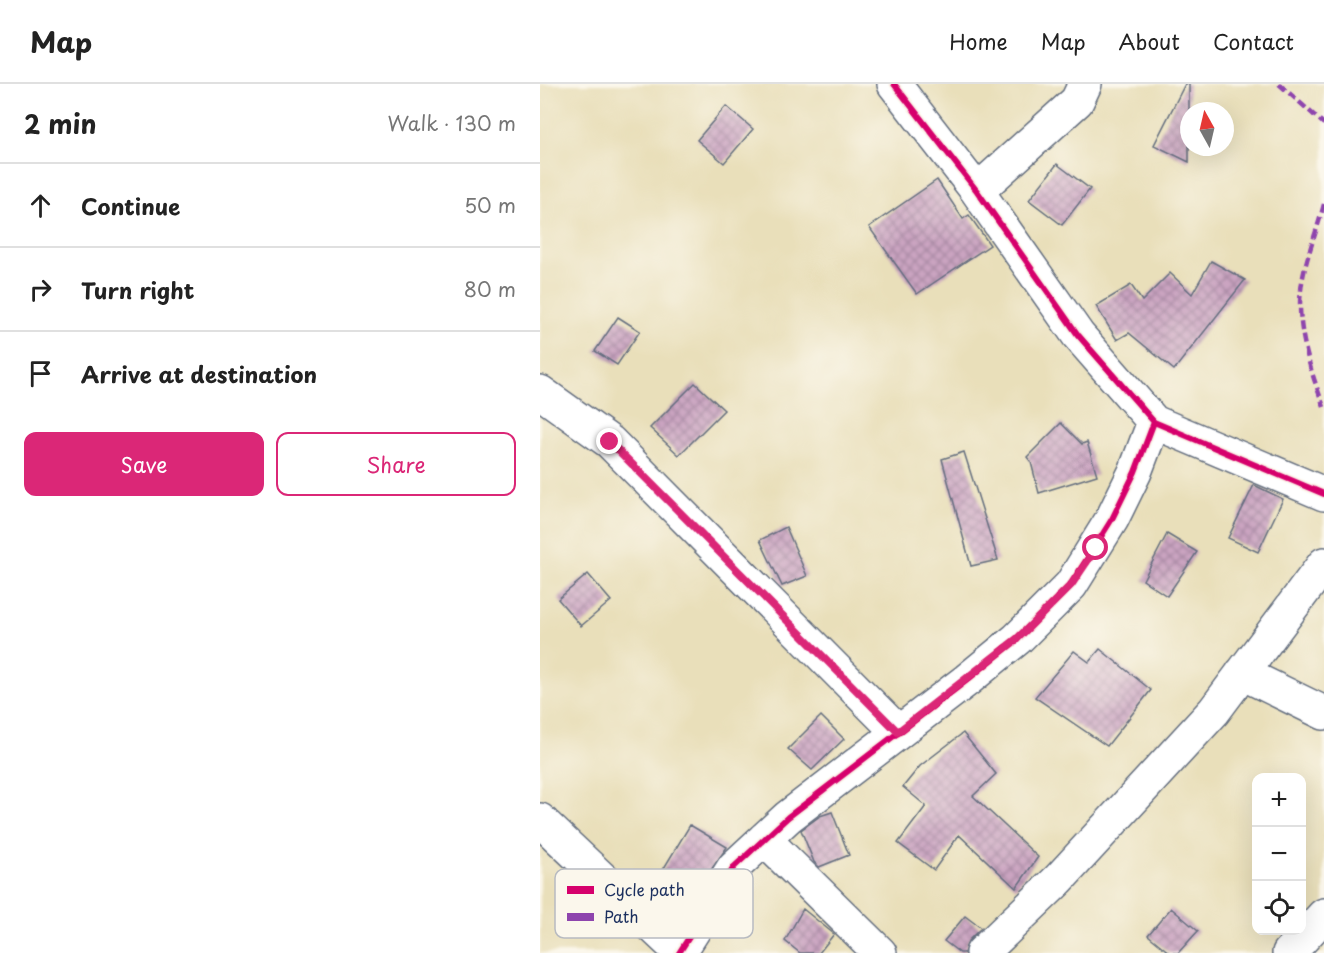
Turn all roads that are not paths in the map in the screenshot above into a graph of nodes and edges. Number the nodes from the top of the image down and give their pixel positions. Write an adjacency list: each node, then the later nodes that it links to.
1 (894, 84): 3 (street)
2 (1084, 84): 3 (street)
3 (977, 191): 5 (street)
4 (540, 392): 10 (street)
5 (1154, 422): 6 (street); 10 (street)
6 (1324, 494)
7 (1324, 564): 8 (street)
8 (1242, 673): 9 (street); 20 (street)
9 (1324, 713)
10 (898, 732): 12 (street)
11 (540, 820): 13 (street)
12 (764, 839): 14 (street); 19 (street)
13 (592, 869)
14 (733, 869)
15 (1324, 915): 21 (street)
16 (664, 938): 18 (street)
17 (689, 938): 18 (street)
18 (680, 953)
19 (880, 953)
20 (982, 953)
21 (1289, 953)

